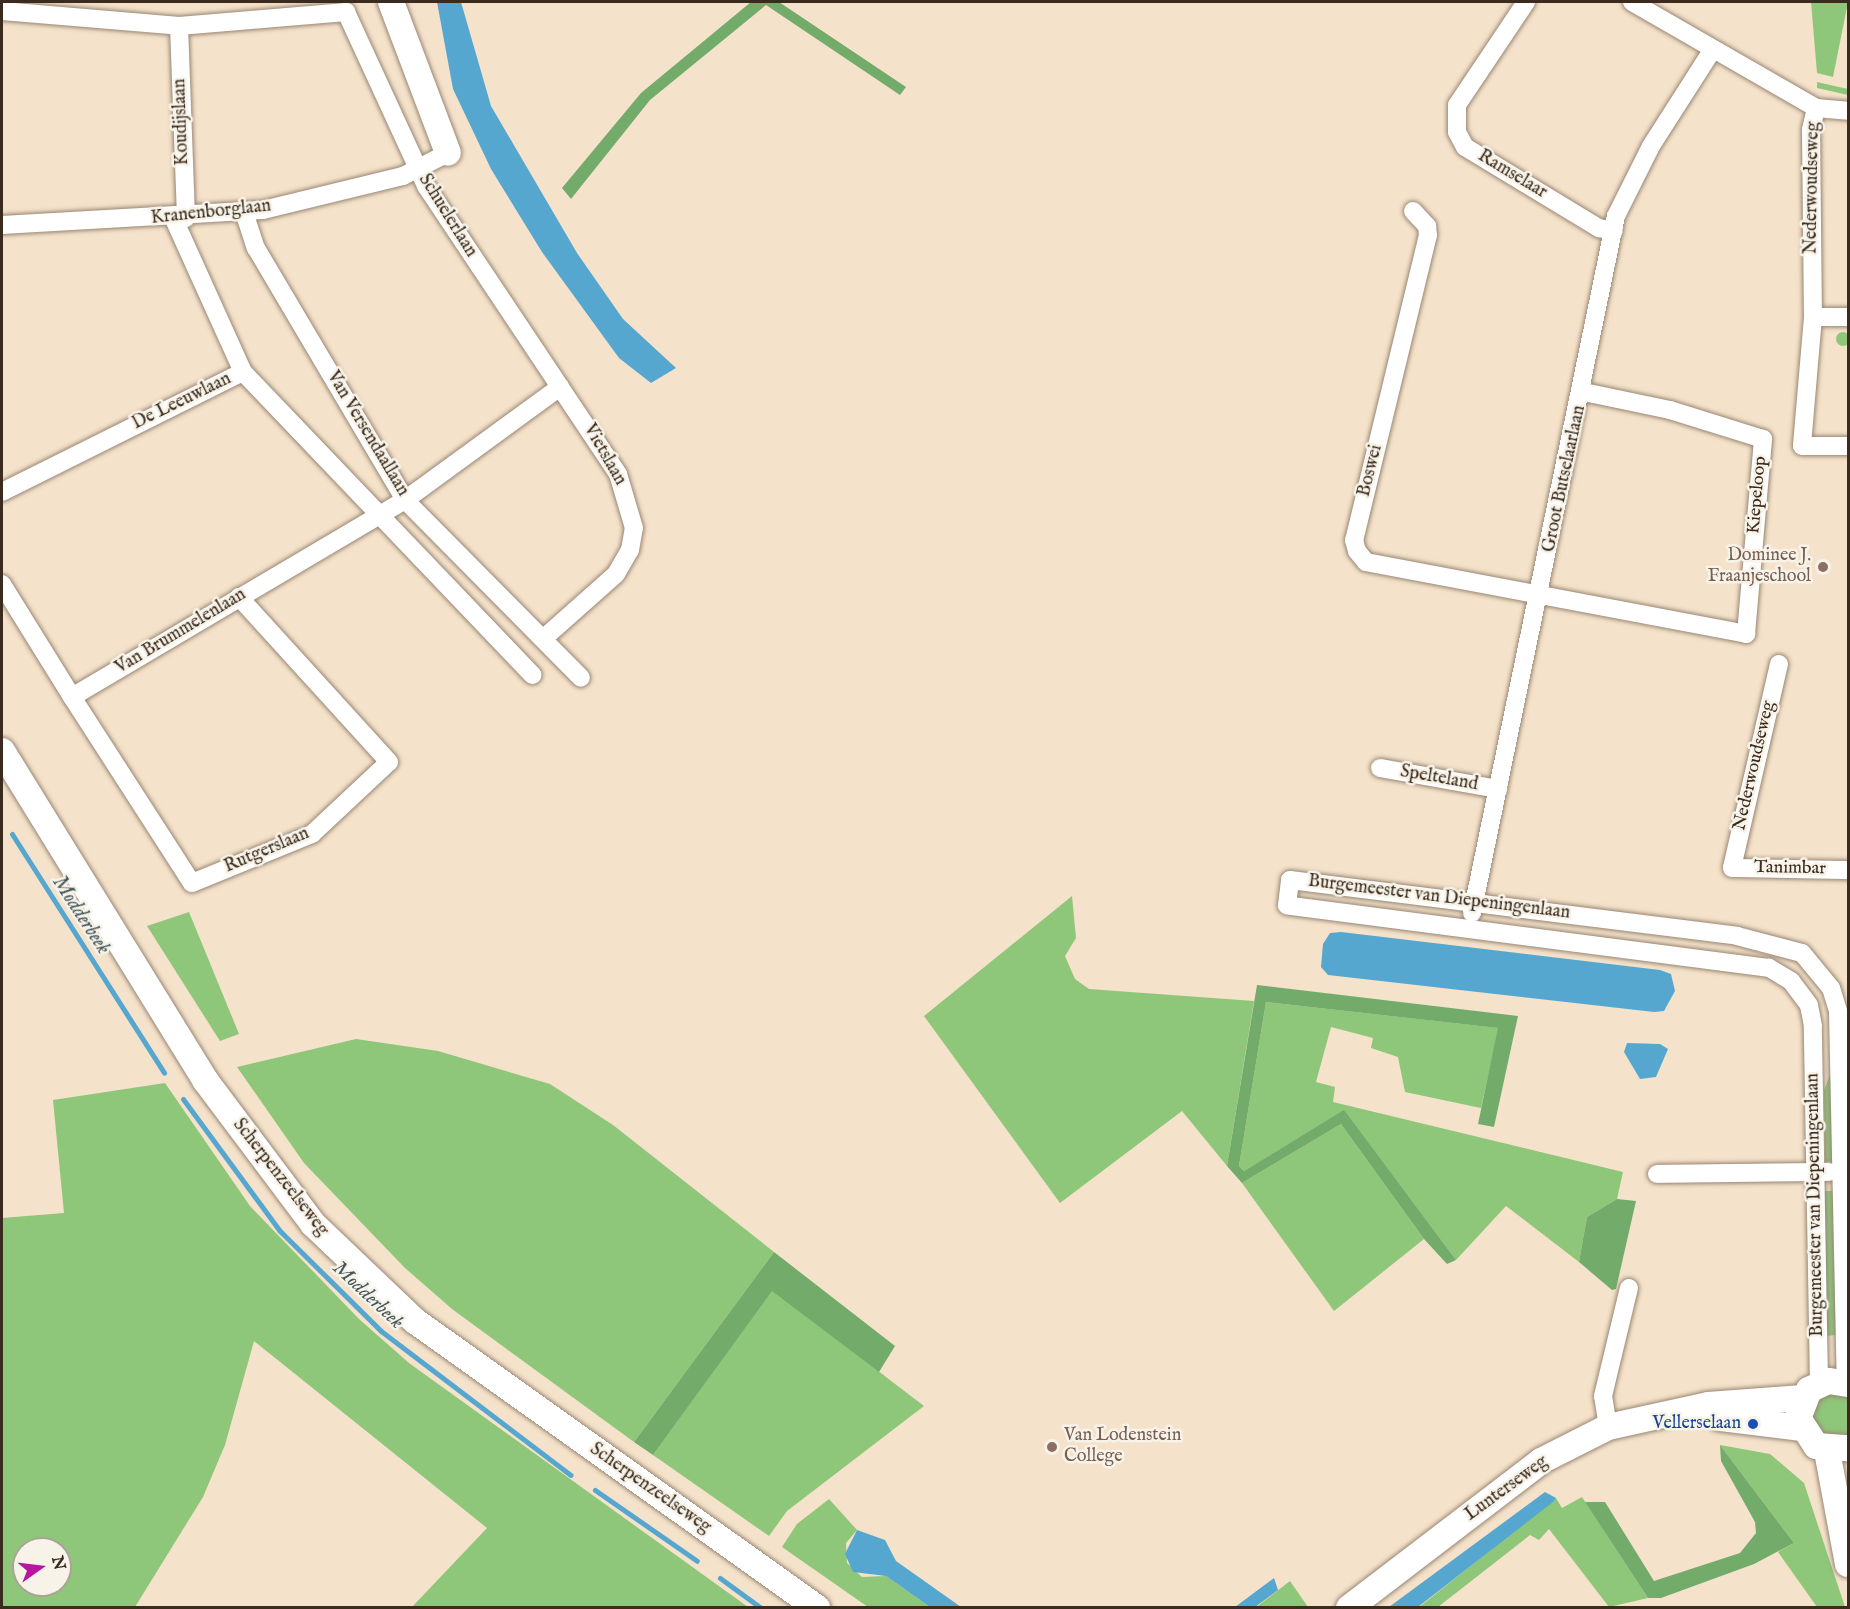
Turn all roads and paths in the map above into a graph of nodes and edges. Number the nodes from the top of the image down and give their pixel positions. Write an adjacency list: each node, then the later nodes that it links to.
1 (1526, 2): 15 (street, Ramselaar)
2 (1632, 2): 6 (street, Nederwoudseweg)
3 (392, 3): 9 (main road)
4 (2, 11): 5 (street)
5 (178, 26): 10 (street, Schuelerlaan); 13 (street, Koudijslaan)
6 (1711, 52): 7 (street, Nederwoudseweg); 15 (street, Groot Butselaarlaan)
7 (1816, 108): 8 (street); 16 (street, Nederwoudseweg)
8 (1848, 111)
9 (448, 153): 10 (street, Kranenborglaan)
10 (417, 168): 12 (street, Kranenborglaan); 19 (street, Schuelerlaan)
11 (1413, 211): 27 (street, Boswei)
12 (244, 212): 13 (street, Kranenborglaan); 23 (street, Van Versendaallaan)
13 (180, 218): 14 (street, Kranenborglaan); 18 (street, De Leeuwlaan)
14 (2, 225)
15 (1614, 231): 20 (street, Groot Butselaarlaan)
16 (1813, 317): 17 (street); 21 (street, Nederwoudseweg)
17 (1848, 317)
18 (243, 372): 22 (street, De Leeuwlaan); 24 (street, Van Versendaallaan)
19 (560, 387): 23 (street); 28 (street, Vietslaan)
20 (1584, 392): 27 (street, Groot Butselaarlaan); 27 (street, Kiepeloop)
21 (1848, 446)
22 (2, 492)
23 (405, 501): 24 (street, Van Brummelenlaan); 28 (street, Van Versendaallaan)
24 (380, 515): 26 (street, Van Brummelenlaan); 30 (street, Van Versendaallaan)
25 (2, 584): 32 (street)
26 (239, 597): 32 (street, Van Brummelenlaan); 32 (street, Rutgerslaan)
27 (1539, 598): 35 (street, Groot Butselaarlaan)
28 (544, 638): 31 (street, Van Versendaallaan)
29 (1779, 664): 36 (street, Nederwoudseweg)
30 (533, 675)
31 (581, 678)
32 (72, 697)
33 (2, 751): 53 (main road, Scherpenzeelseweg)
34 (1380, 768): 35 (street, Spelteland)
35 (1498, 789): 38 (street, Groot Butselaarlaan)
36 (1732, 868): 37 (street, Tanimbar)
37 (1848, 870)
38 (1474, 902): 39 (street, Groot Butselaarlaan); 39 (street, Burgemeester van Diepeningenlaan); 41 (street, Burgemeester van Diepeningenlaan)
39 (1470, 928): 40 (street, Burgemeester van Diepeningenlaan)
40 (1813, 1051): 41 (street); 42 (street, Burgemeester van Diepeningenlaan)
41 (1844, 1052): 43 (street, Burgemeester van Diepeningenlaan)
42 (1819, 1172): 43 (street); 44 (street); 47 (street, Burgemeester van Diepeningenlaan)
43 (1843, 1172): 46 (street, Burgemeester van Diepeningenlaan)
44 (1657, 1174)
45 (1629, 1288): 49 (street)
46 (1847, 1383): 47 (main road, Lunterseweg)
47 (1811, 1391): 48 (main road, Lunterseweg); 50 (main road)
48 (1684, 1411): 49 (main road, Lunterseweg); 50 (main road, Lunterseweg)
49 (1608, 1427): 54 (main road, Lunterseweg)
50 (1800, 1428): 51 (main road)
51 (1838, 1449): 52 (main road)
52 (1848, 1564)
53 (817, 1608)
54 (1349, 1608)

